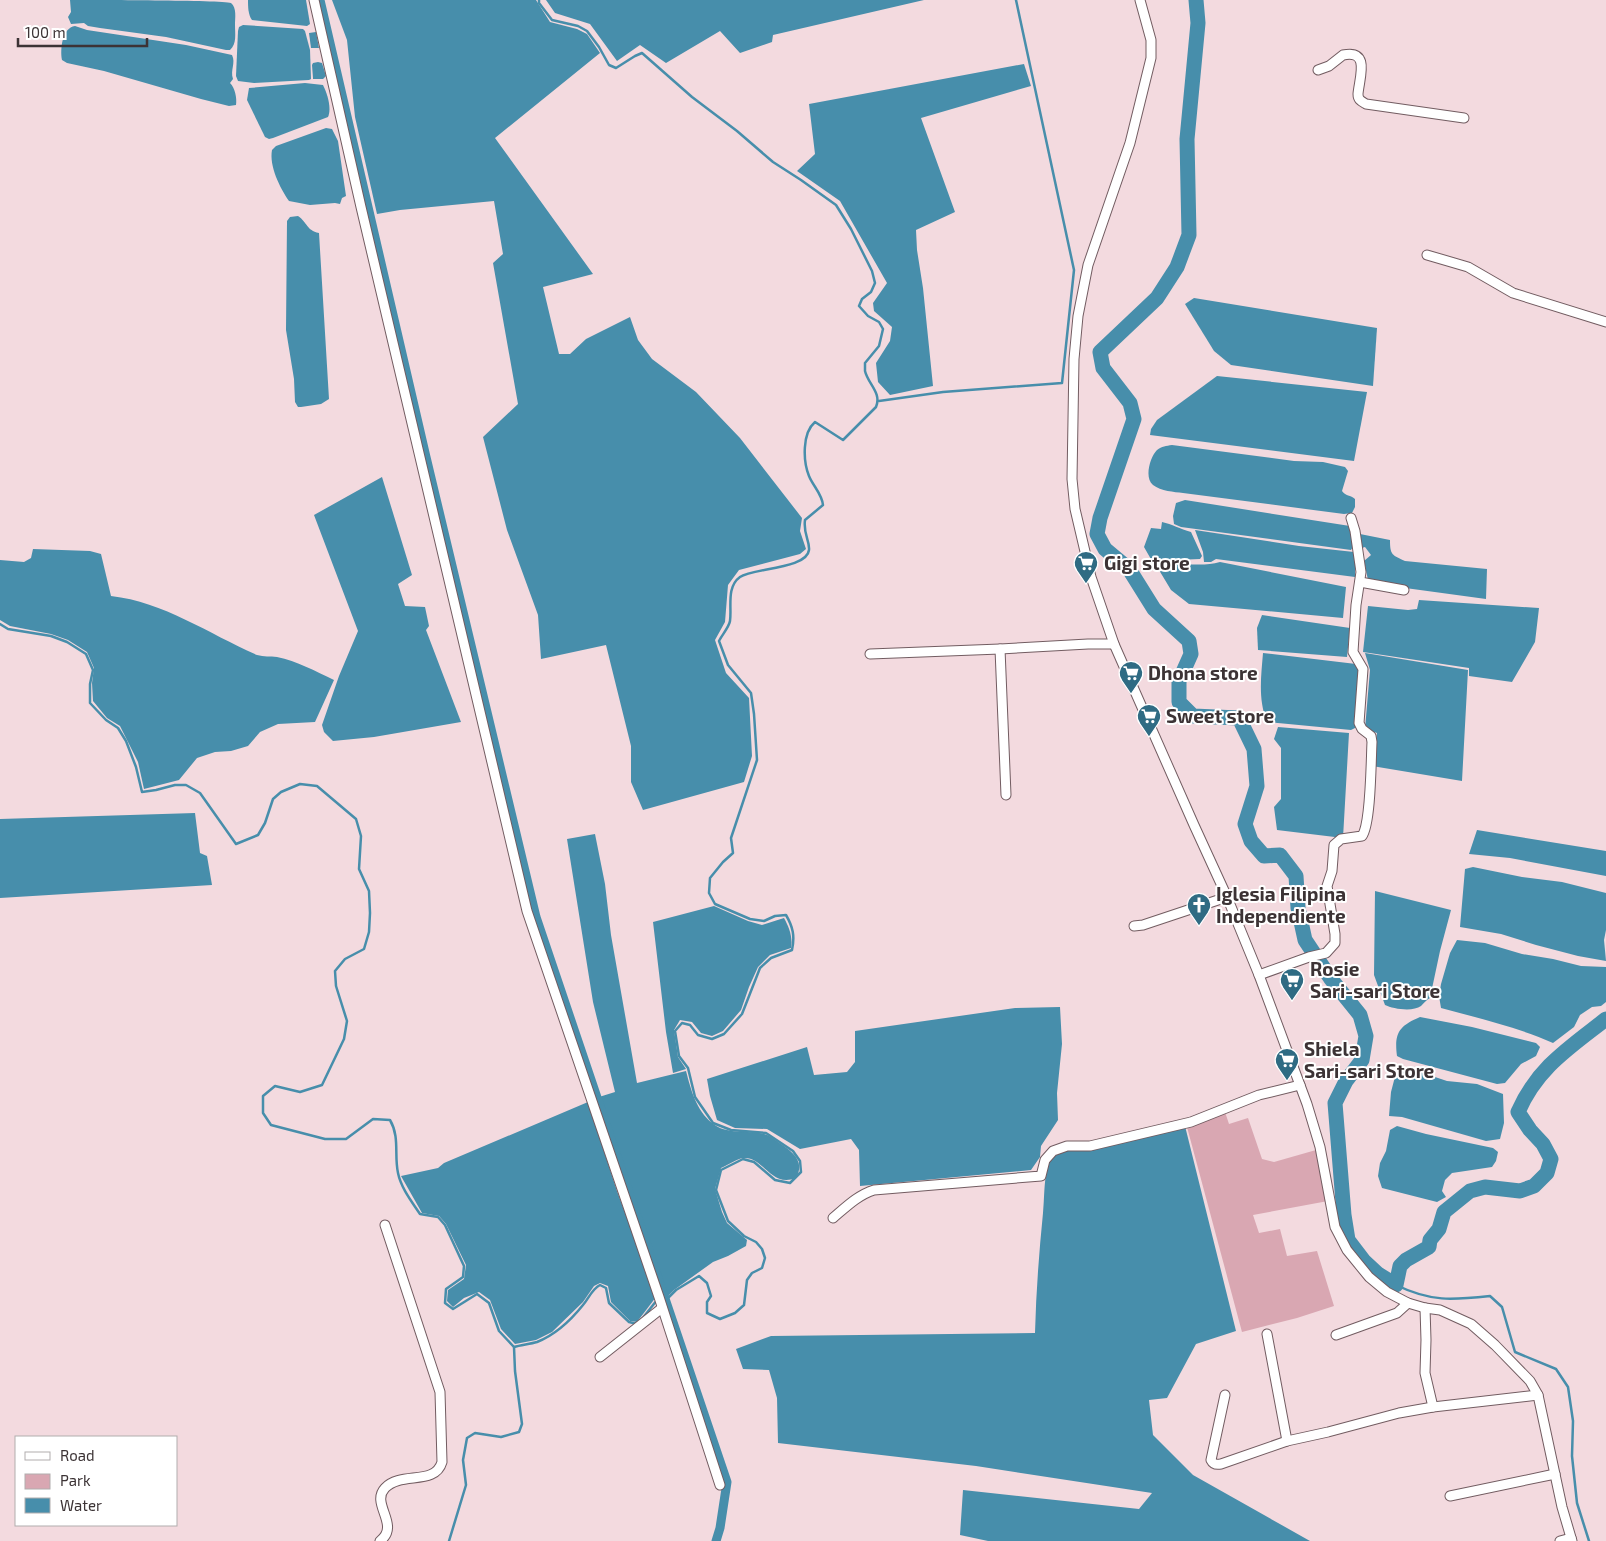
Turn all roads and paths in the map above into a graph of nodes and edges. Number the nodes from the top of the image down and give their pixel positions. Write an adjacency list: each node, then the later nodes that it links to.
1 (314, 0): 20 (street)
2 (1140, 0): 10 (street)
3 (1318, 70): 4 (street)
4 (1464, 118)
5 (1427, 254): 6 (street)
6 (1606, 322)
7 (1351, 518): 8 (street)
8 (1360, 582): 9 (street); 16 (street)
9 (1404, 590)
10 (1114, 644): 11 (street); 14 (street)
11 (1000, 649): 12 (street); 13 (street)
12 (870, 654)
13 (1006, 796)
14 (1227, 897): 15 (street); 16 (street)
15 (1134, 926)
16 (1259, 974): 17 (street)
17 (1300, 1085): 18 (street); 21 (street)
18 (833, 1218)
19 (386, 1225): 34 (street)
20 (660, 1302): 25 (street); 31 (street)
21 (1408, 1303): 22 (street); 24 (street)
22 (1425, 1308): 26 (street); 28 (street)
23 (1267, 1334): 29 (street)
24 (1336, 1335)
25 (600, 1357)
26 (1538, 1394): 28 (street); 30 (street)
27 (1225, 1395): 29 (street)
28 (1433, 1407): 29 (street)
29 (1288, 1441)
30 (1555, 1474): 32 (street); 33 (street)
31 (720, 1485)
32 (1450, 1496)
33 (1572, 1540): 35 (street)
34 (380, 1541)
35 (1560, 1541)

